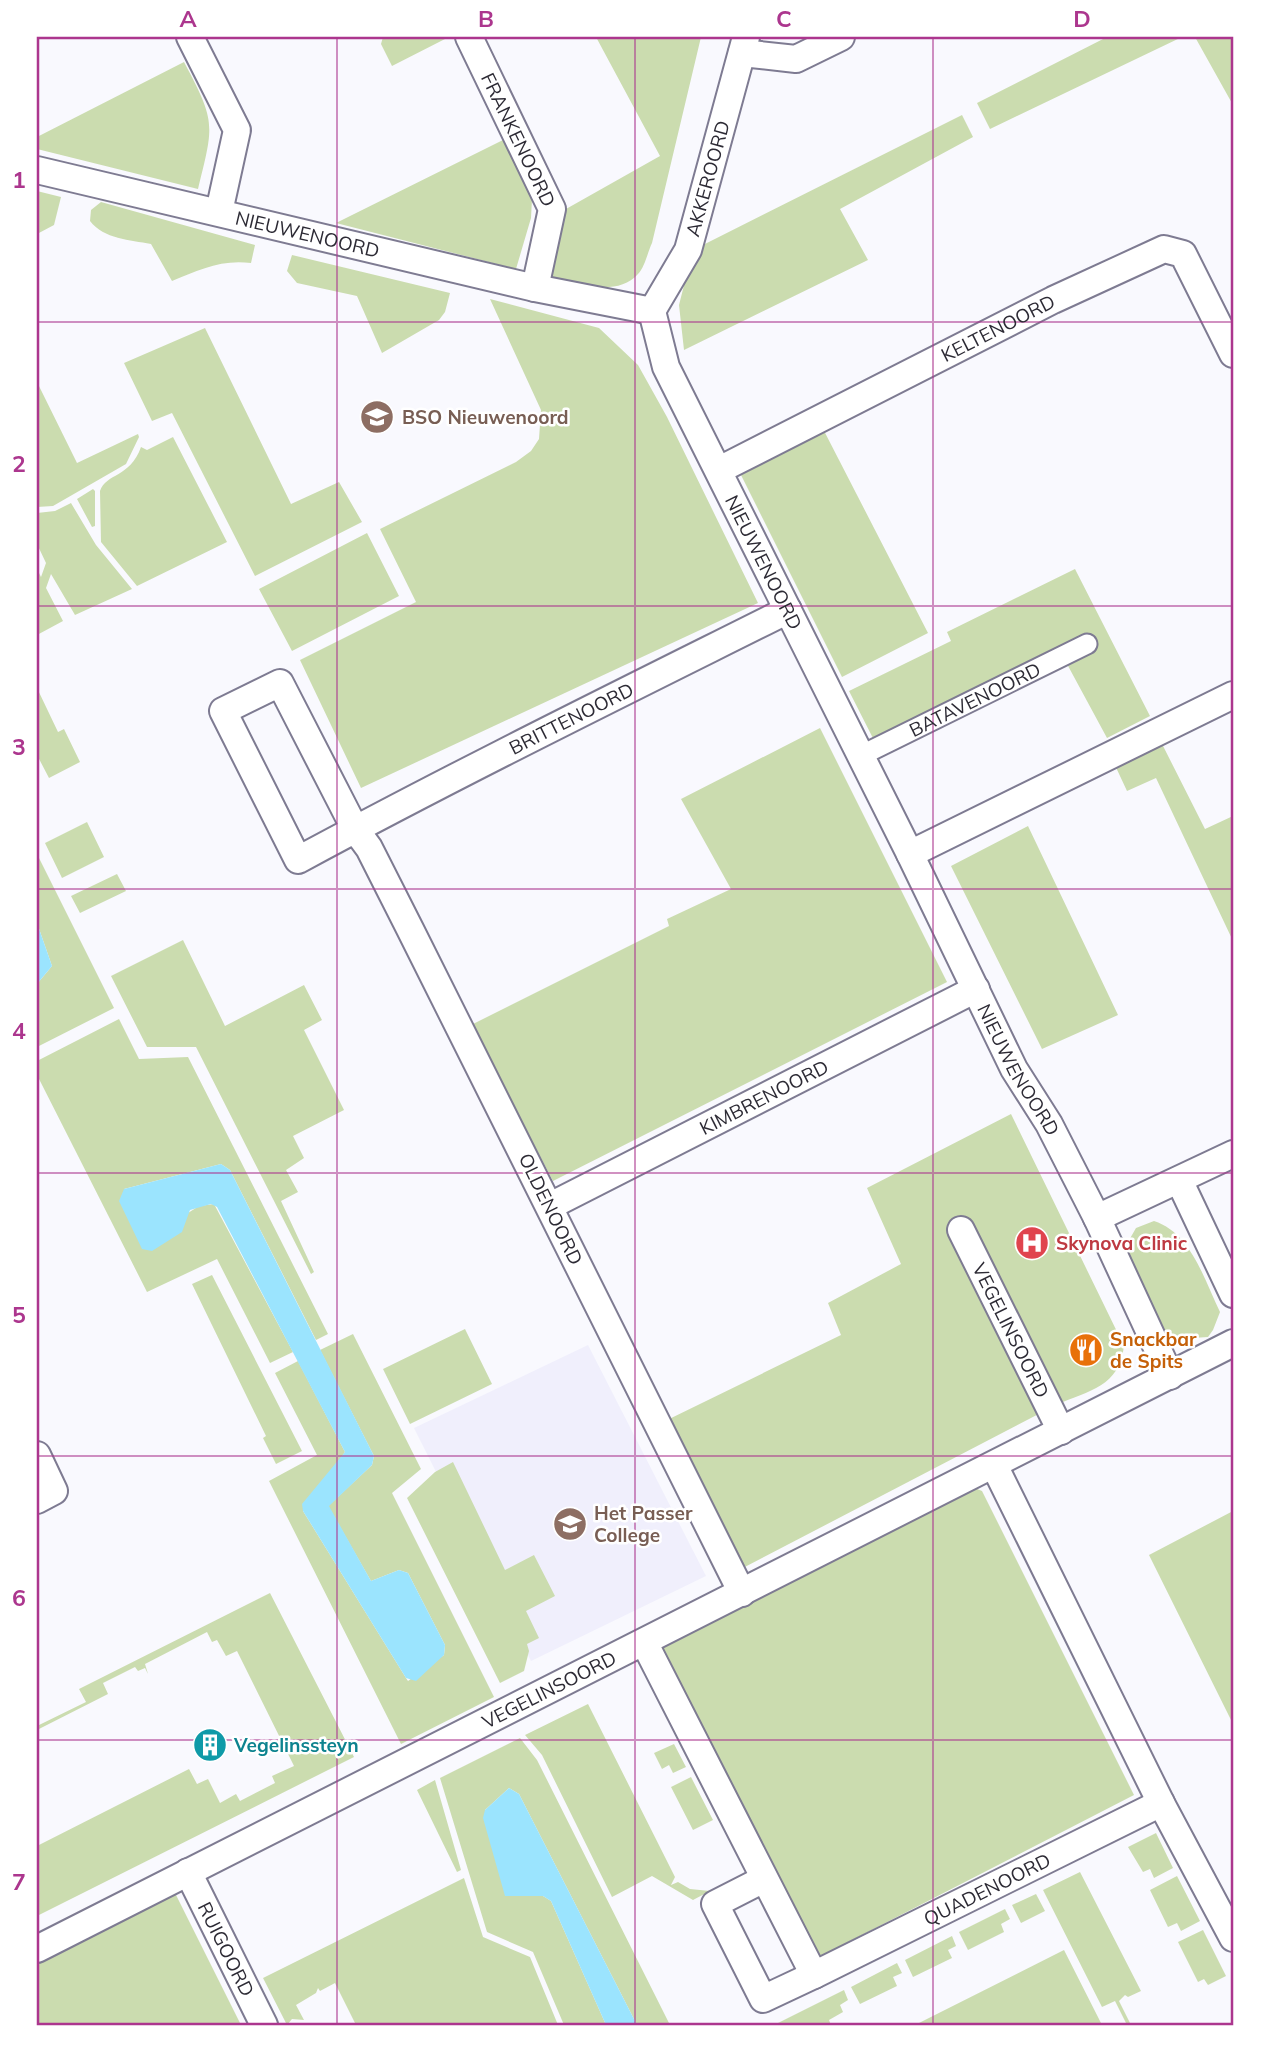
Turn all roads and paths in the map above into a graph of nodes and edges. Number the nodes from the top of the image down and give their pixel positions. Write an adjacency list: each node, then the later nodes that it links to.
1 (190, 37): 6 (street)
2 (468, 37): 7 (street, FRANKENOORD)
3 (841, 37): 4 (street)
4 (744, 45): 8 (street, AKKEROORD)
5 (37, 170): 6 (street, NIEUWENOORD)
6 (219, 212): 7 (street, NIEUWENOORD)
7 (535, 288): 8 (street, NIEUWENOORD)
8 (652, 311): 10 (street, NIEUWENOORD)
9 (1233, 354): 10 (street, KELTENOORD)
10 (719, 470): 11 (street, NIEUWENOORD)
11 (788, 610): 14 (street, NIEUWENOORD); 15 (street, BRITTENOORD)
12 (1087, 643): 14 (street, BATAVENOORD)
13 (1233, 695): 16 (street)
14 (860, 756): 16 (street, NIEUWENOORD)
15 (355, 829): 15 (street, OLDENOORD); 20 (street, OLDENOORD)
16 (910, 854): 17 (street, NIEUWENOORD)
17 (976, 989): 20 (street, KIMBRENOORD); 21 (street, NIEUWENOORD)
18 (1233, 1154): 19 (street)
19 (1180, 1180): 21 (street); 23 (street)
20 (550, 1206): 30 (street, OLDENOORD)
21 (1097, 1218): 25 (street, NIEUWENOORD)
22 (961, 1230): 26 (street, VEGELINSOORD)
23 (1233, 1294)
24 (1233, 1343): 25 (street, VEGELINSOORD)
25 (1170, 1376): 26 (street, VEGELINSOORD)
26 (1061, 1431): 28 (street, VEGELINSOORD)
27 (37, 1455): 29 (street)
28 (994, 1465): 30 (street, VEGELINSOORD); 32 (street)
29 (37, 1500)
30 (742, 1593): 31 (street, VEGELINSOORD)
31 (644, 1642): 33 (street, VEGELINSOORD); 34 (street)
32 (1161, 1802): 35 (street); 37 (street, QUADENOORD)
33 (188, 1872): 36 (street, VEGELINSOORD); 38 (street, RUIGOORD)
34 (764, 1879): 37 (street); 37 (street, QUADENOORD)
35 (1230, 1924)
36 (37, 1949)
37 (814, 1975)
38 (264, 2025)

